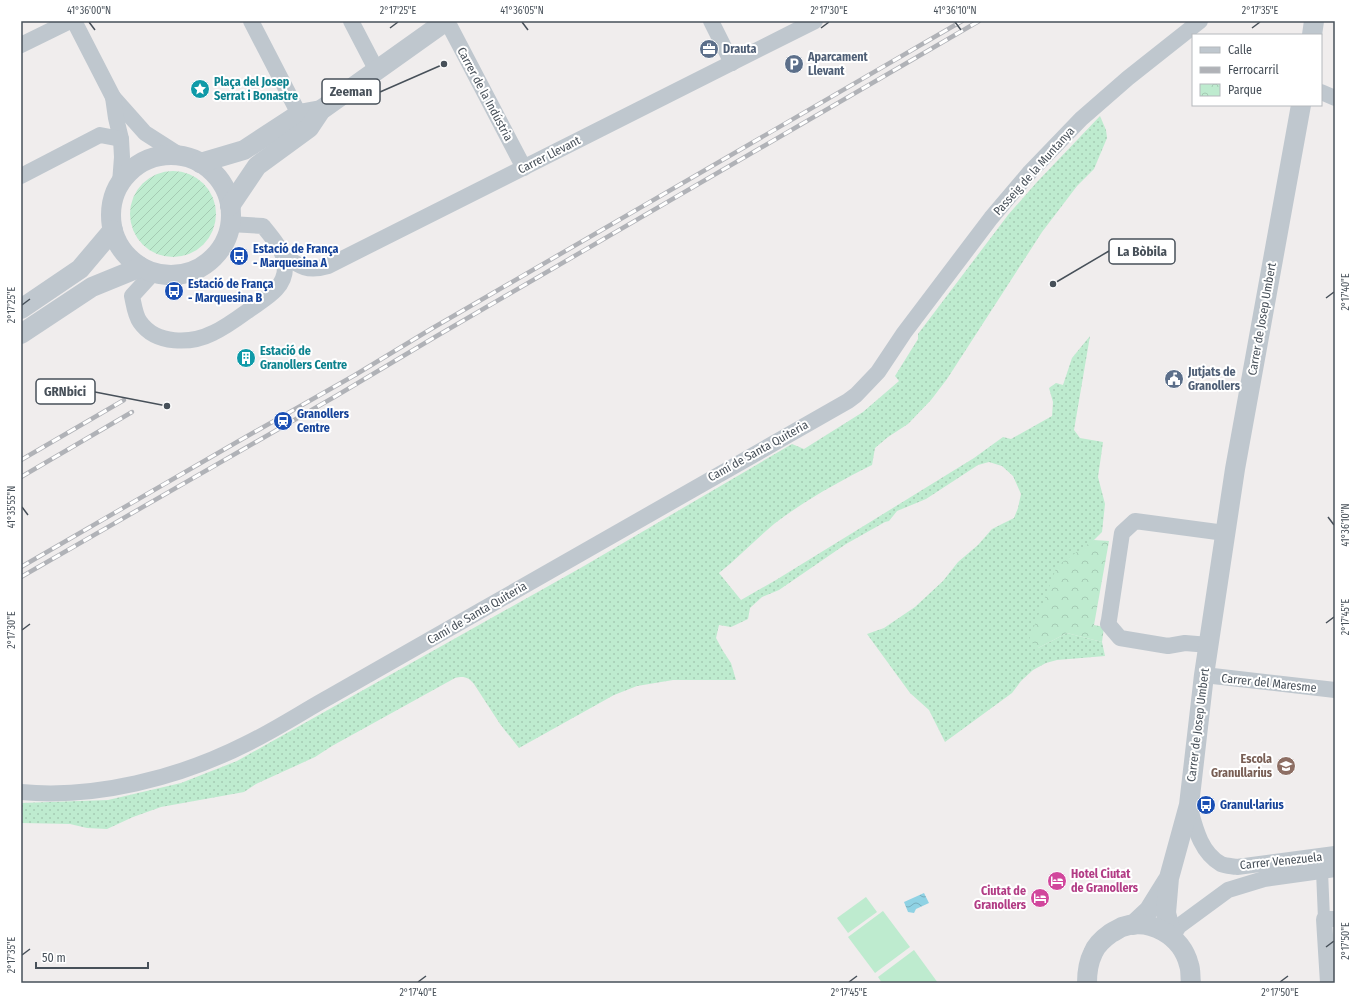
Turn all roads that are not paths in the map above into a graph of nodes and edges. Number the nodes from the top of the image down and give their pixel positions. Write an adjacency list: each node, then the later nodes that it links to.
1 (70, 21): 11 (street)
2 (74, 21): 15 (street)
3 (251, 21): 19 (street)
4 (351, 21): 13 (street)
5 (446, 21): 13 (street); 23 (street, Carrer de la Indústria)
6 (711, 21): 12 (street)
7 (815, 21): 12 (street, Carrer Llevant)
8 (1200, 21): 32 (street, Passeig de la Muntanya)
9 (1314, 21): 10 (street)
10 (1312, 34)
11 (21, 45)
12 (732, 63): 23 (street, Carrer Llevant)
13 (377, 71): 18 (street)
14 (1322, 92): 16 (street)
15 (113, 97): 20 (street); 21 (street)
16 (1335, 98)
17 (1301, 106): 33 (street, Carrer de Josep Umbert)
18 (321, 110): 19 (street); 26 (street)
19 (299, 114): 22 (street)
20 (122, 139): 24 (street); 25 (street)
21 (180, 156): 22 (street); 25 (street)
22 (200, 163): 26 (street)
23 (524, 168): 28 (street, Carrer Llevant)
24 (21, 176)
25 (120, 183): 27 (street)
26 (230, 215): 28 (street, Carrer Llevant); 29 (street)
27 (113, 230): 29 (street); 30 (street)
28 (283, 255): 29 (street)
29 (148, 270): 31 (street)
30 (21, 309)
31 (21, 334)
32 (894, 347): 37 (street, Camí de Santa Quiteria)
33 (1225, 533): 34 (street, Carrer de Josep Umbert); 34 (street)
34 (1209, 645): 35 (street, Carrer de Josep Umbert)
35 (1204, 675): 36 (street, Carrer del Maresme); 38 (street, Carrer de Josep Umbert)
36 (1335, 690)
37 (21, 792)
38 (1189, 805): 39 (street, Carrer de Josep Umbert); 42 (street, Carrer de Josep Umbert)
39 (1197, 832): 40 (street, Carrer Venezuela)
40 (1335, 854)
41 (1329, 870): 43 (street); 45 (street, Carrer Venezuela)
42 (1169, 878): 44 (street); 45 (street)
43 (1329, 919): 48 (street)
44 (1133, 925): 45 (street); 46 (street)
45 (1171, 936): 47 (street)
46 (1088, 983)
47 (1191, 983)
48 (1328, 983)

